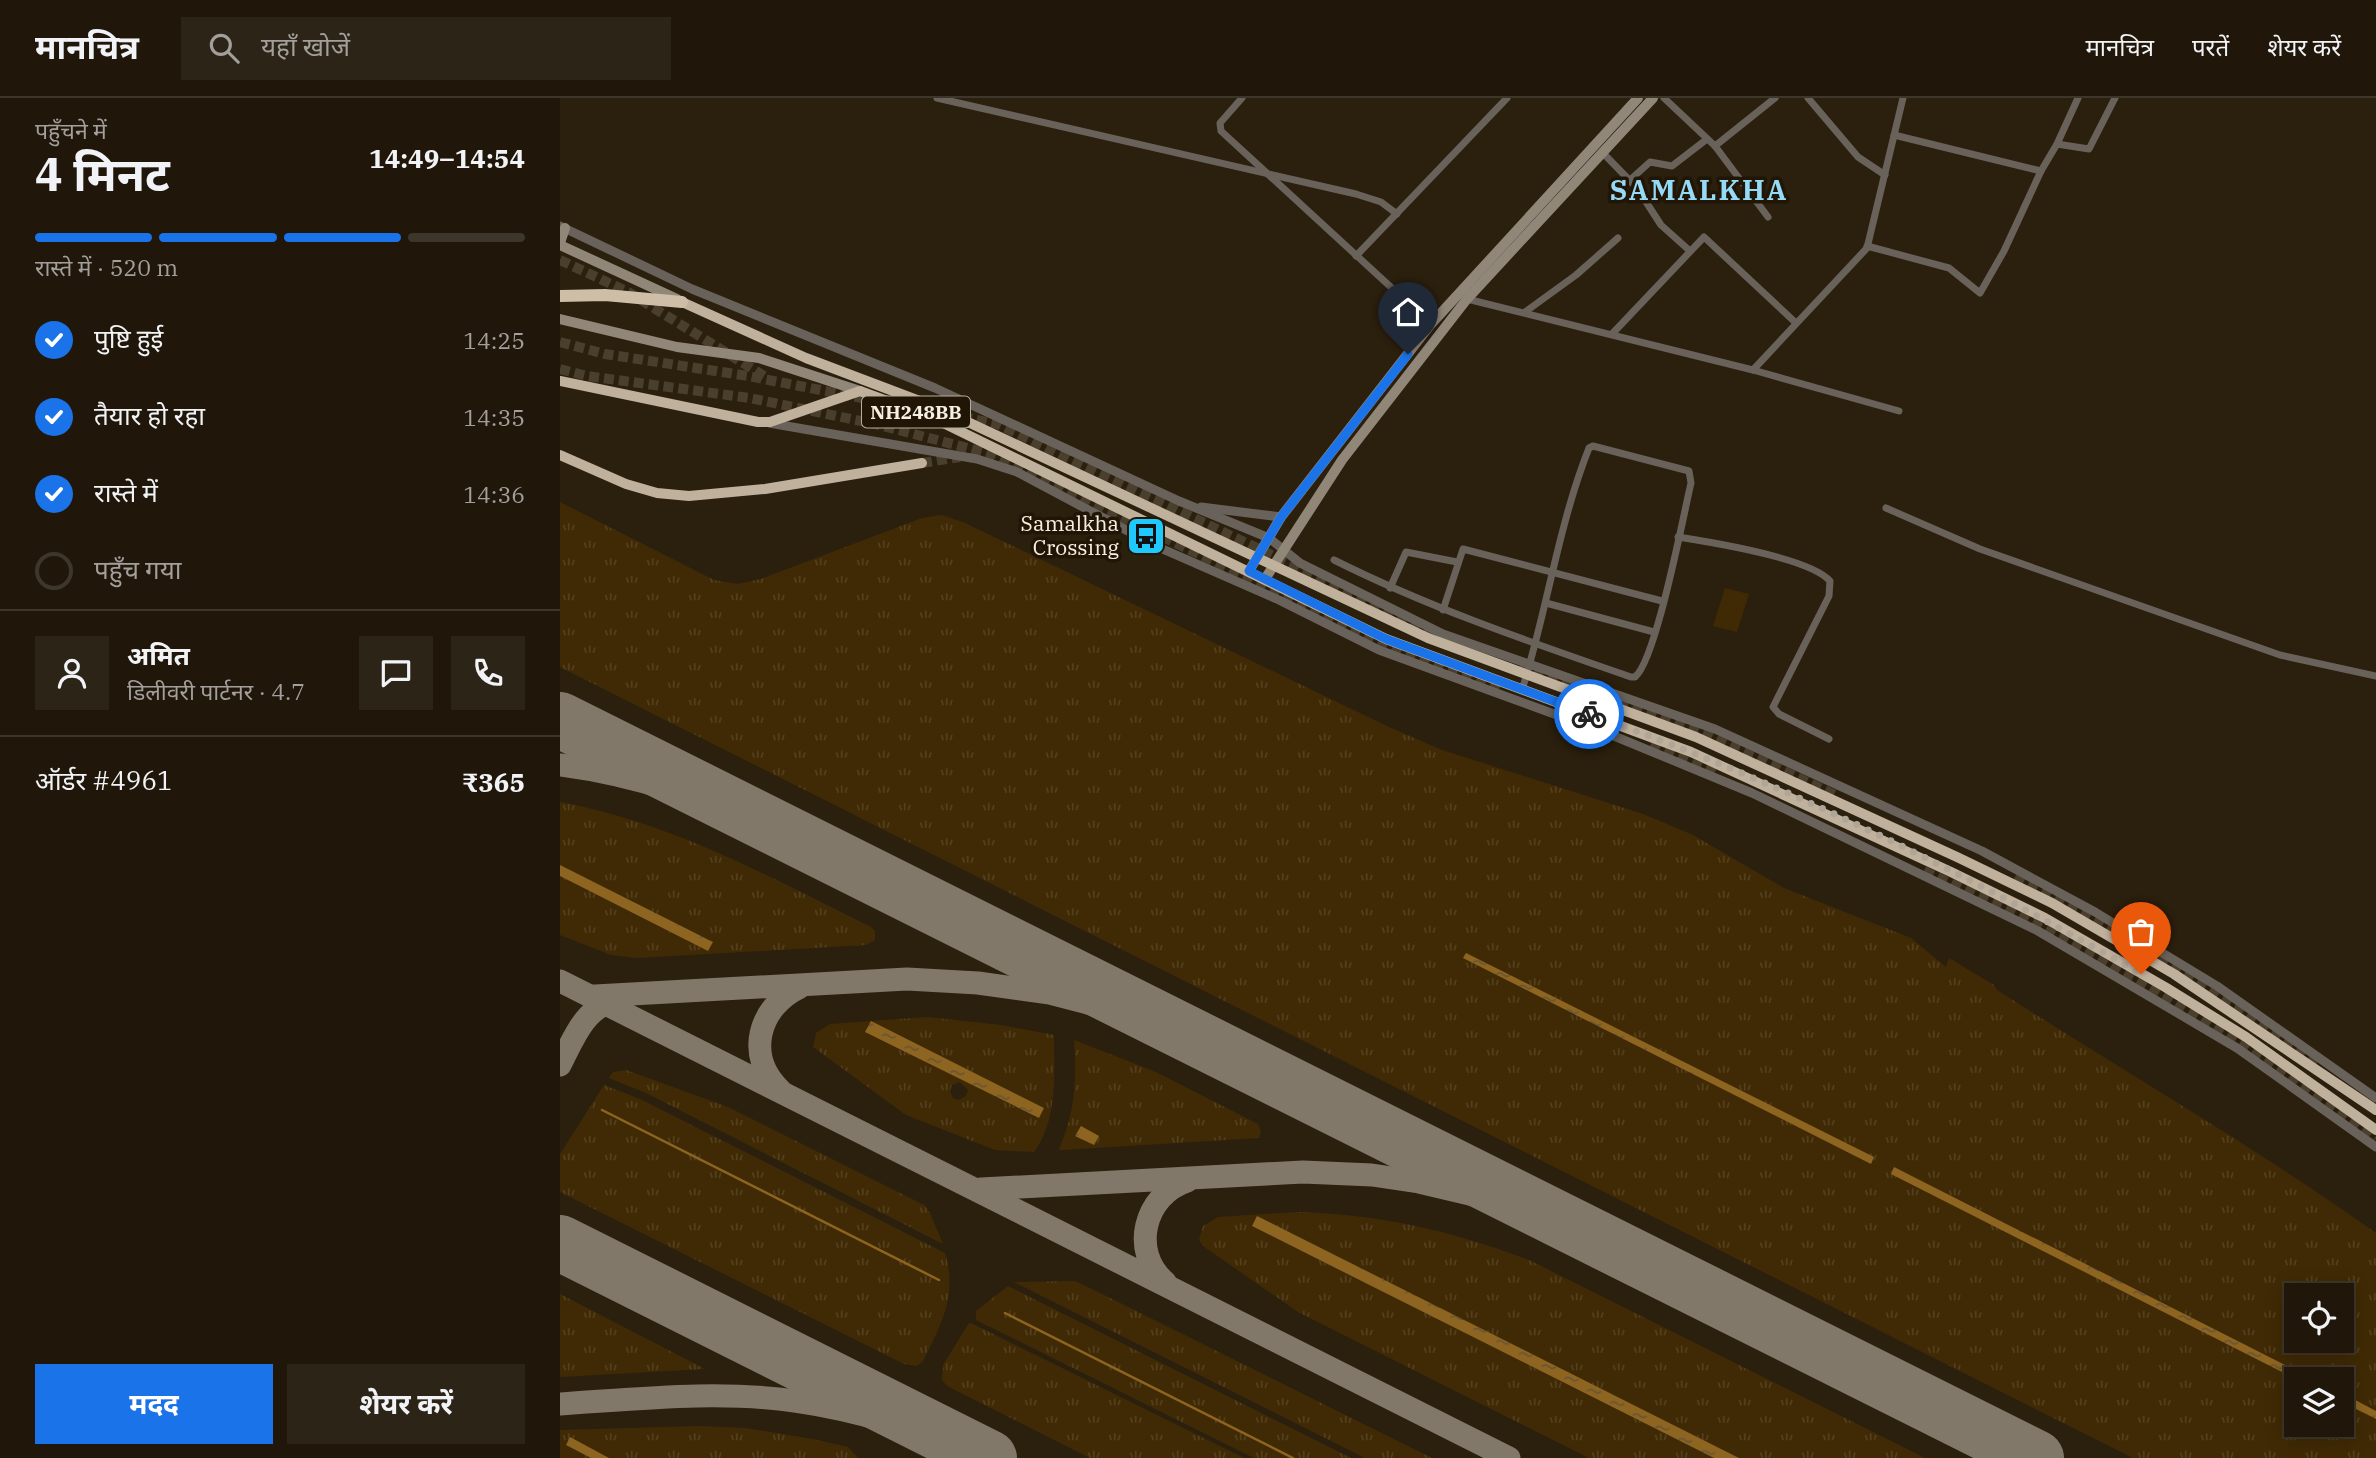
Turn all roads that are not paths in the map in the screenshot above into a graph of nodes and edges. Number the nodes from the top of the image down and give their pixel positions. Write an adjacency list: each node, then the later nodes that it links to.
1 (937, 98): 19 (street)
2 (1242, 98): 19 (street)
3 (1507, 98): 21 (street)
4 (1637, 98): 29 (main road)
5 (1653, 98): 16 (main road)
6 (1664, 98): 13 (street)
7 (1775, 98): 15 (street)
8 (1808, 98): 18 (street)
9 (1903, 98): 12 (street)
10 (2078, 98): 14 (street)
11 (2115, 98): 14 (street)
12 (1894, 135): 17 (street); 18 (street)
13 (1707, 139): 15 (street); 20 (street)
14 (2057, 144): 17 (street)
15 (1715, 146): 22 (street)
16 (1603, 153): 20 (street); 31 (main road)
17 (2041, 171): 26 (street)
18 (1885, 175): 26 (street)
19 (1271, 176): 21 (street); 28 (street)
20 (1630, 180): 27 (street)
21 (1396, 214): 28 (street)
22 (1768, 217)
23 (562, 227): 25 (main road); 45 (street)
24 (1618, 238): 33 (street)
25 (560, 244): 32 (main road)
26 (1867, 246): 35 (street)
27 (1690, 251): 35 (street); 37 (street)
28 (1356, 256): 36 (street)
29 (1461, 287): 31 (main road); 36 (main road)
30 (560, 296): 32 (highway)
31 (1469, 296): 33 (street); 50 (main road)
32 (682, 302): 51 (highway, NH248BB)
33 (1525, 312): 37 (street)
34 (560, 319): 40 (main road)
35 (1796, 323): 38 (street)
36 (1431, 324): 47 (main road)
37 (1612, 334): 38 (street)
38 (1753, 370): 41 (street)
39 (560, 381): 42 (highway, NH248BB)
40 (860, 391): 42 (highway, NH248BB); 55 (highway, NH248BB)
41 (1899, 411)
42 (764, 422): 71 (street)
43 (560, 454): 44 (highway)
44 (922, 463)
45 (1179, 501): 47 (street); 49 (street)
46 (1886, 508): 65 (street)
47 (1281, 517): 49 (main road)
48 (1678, 537): 56 (street); 59 (street); 67 (street)
49 (1269, 538): 50 (street); 51 (main road)
50 (1282, 549): 54 (main road); 64 (street)
51 (1258, 556): 54 (highway, NH248BB); 55 (main road)
52 (1334, 560): 58 (street)
53 (1457, 562): 56 (street); 58 (street); 61 (street)
54 (1273, 564): 57 (main road); 64 (highway, NH248BB)
55 (1249, 571): 57 (highway, NH248BB)
56 (1553, 573): 59 (street); 60 (street)
57 (1265, 579): 66 (highway, NH248BB)
58 (1390, 588): 61 (street)
59 (1662, 601): 62 (street)
60 (1546, 603): 62 (street); 63 (street)
61 (1443, 610): 63 (street)
62 (1654, 632): 63 (street)
63 (1536, 644): 64 (street)
64 (1529, 670): 66 (street); 68 (street); 69 (highway, NH248BB)
65 (2376, 676)
66 (1522, 690): 70 (highway, NH248BB)
67 (1829, 739)
68 (2376, 1098)
69 (2376, 1110)
70 (2376, 1130)
71 (2376, 1147)

